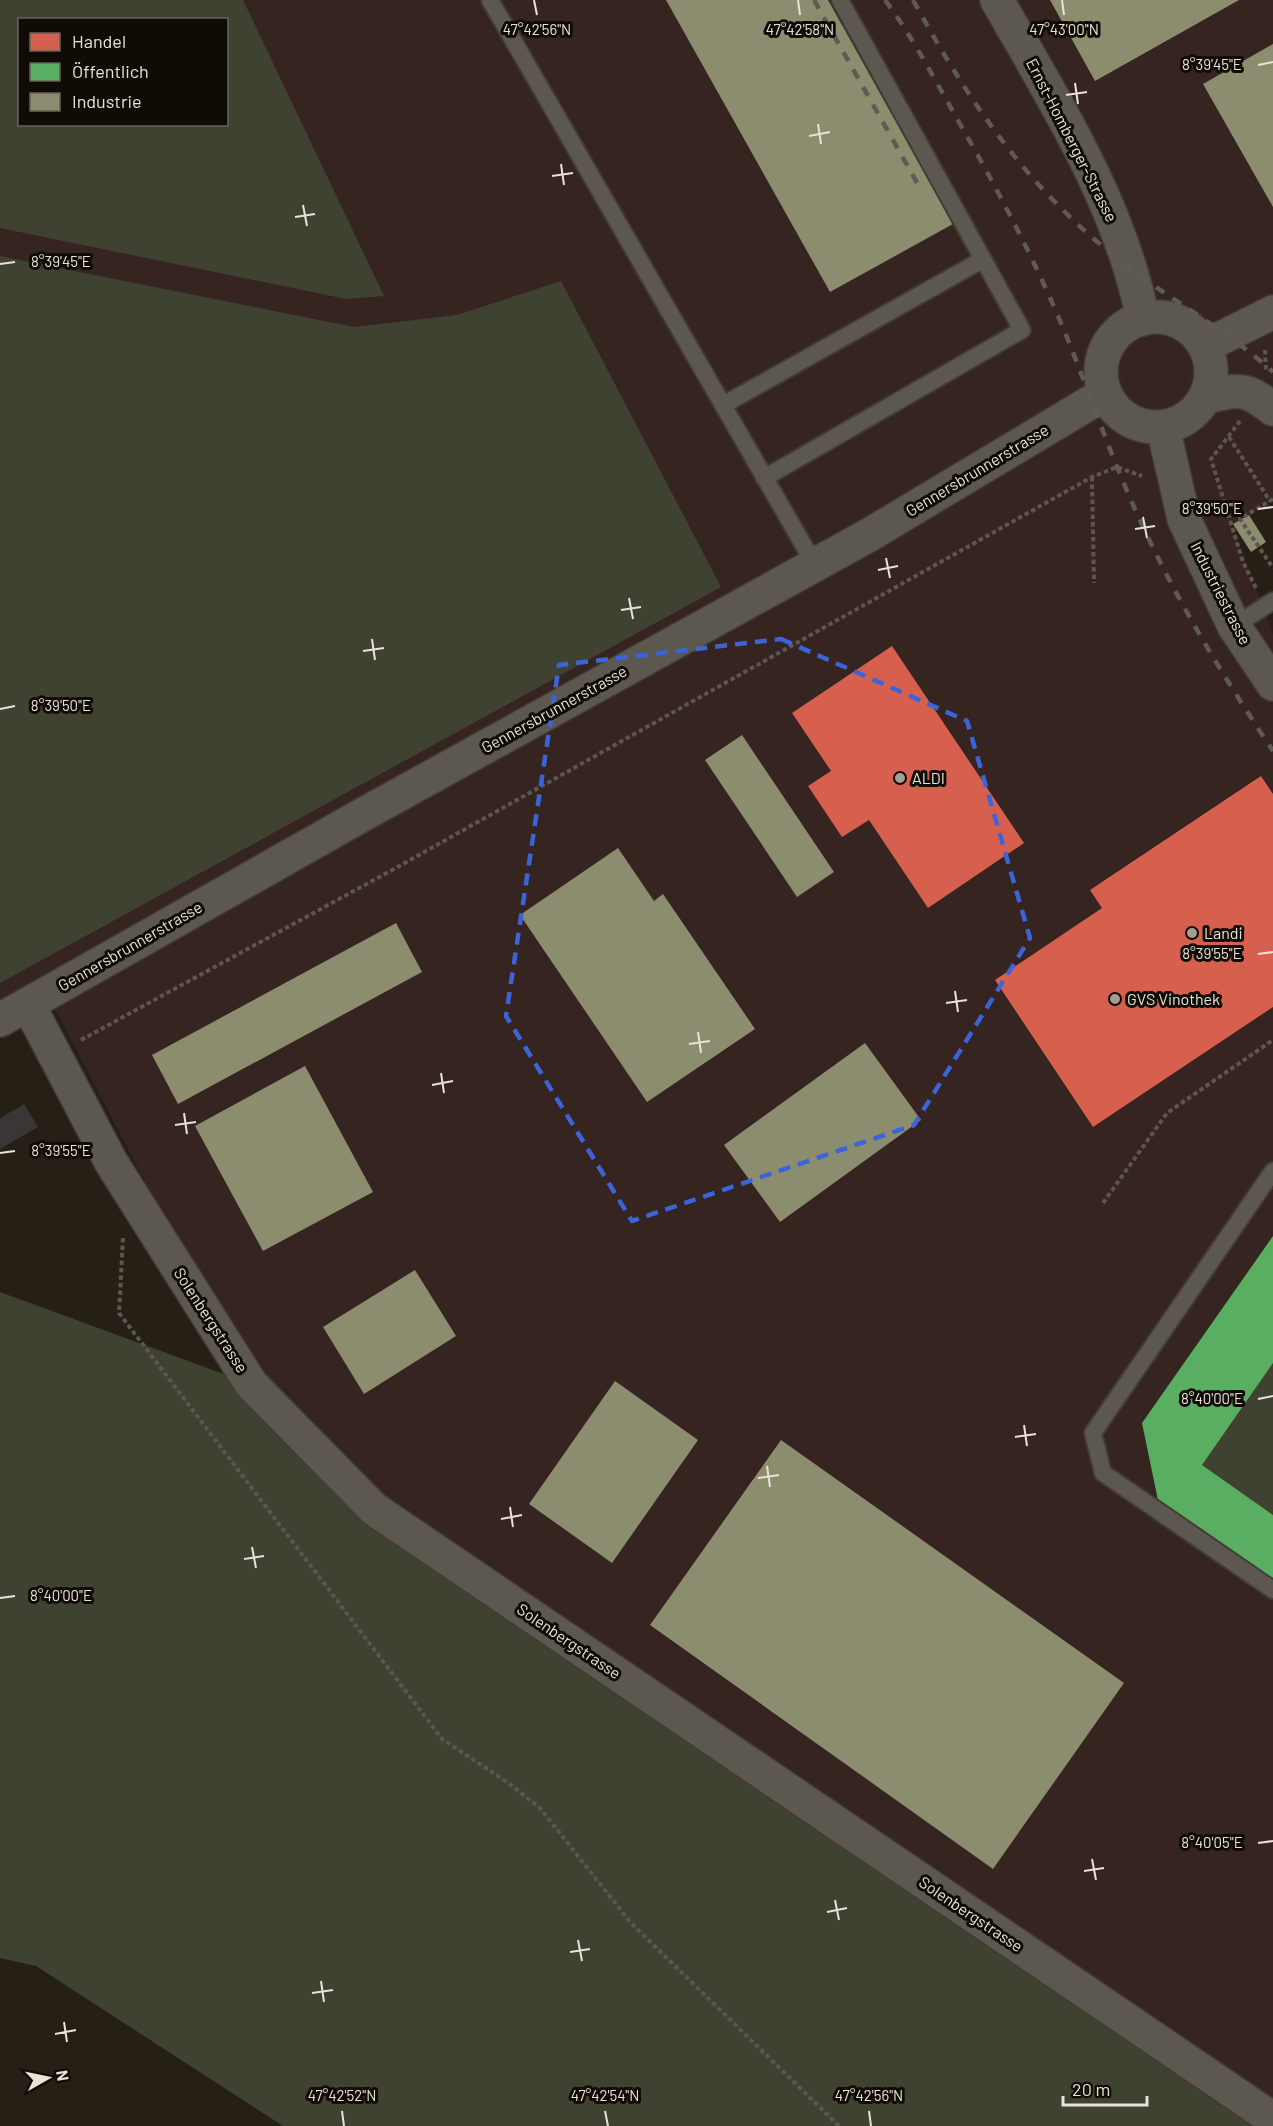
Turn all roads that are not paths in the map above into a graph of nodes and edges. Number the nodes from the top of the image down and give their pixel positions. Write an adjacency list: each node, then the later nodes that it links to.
1 (490, 0): 10 (lane)
2 (840, 0): 4 (lane)
3 (998, 0): 6 (street, Ernst-Homberger-Strasse)
4 (982, 260): 10 (lane); 13 (lane)
5 (1273, 312): 7 (street)
6 (1143, 319): 7 (street); 8 (street)
7 (1205, 346): 9 (street)
8 (1106, 395): 12 (street); 14 (street, Gennersbrunnerstrasse)
9 (1206, 396): 11 (street); 12 (street)
10 (723, 405): 13 (lane)
11 (1260, 411)
12 (1163, 427): 16 (street, Industriestrasse)
13 (764, 478): 14 (lane)
14 (815, 565): 18 (street, Gennersbrunnerstrasse)
15 (1269, 604): 16 (lane)
16 (1234, 626): 17 (street, Industriestrasse)
17 (1273, 684)
18 (28, 1004): 19 (street, Gennersbrunnerstrasse); 22 (street, Solenbergstrasse)
19 (0, 1020)
20 (1273, 1171): 21 (lane)
21 (1273, 1590)
22 (1273, 2119)

